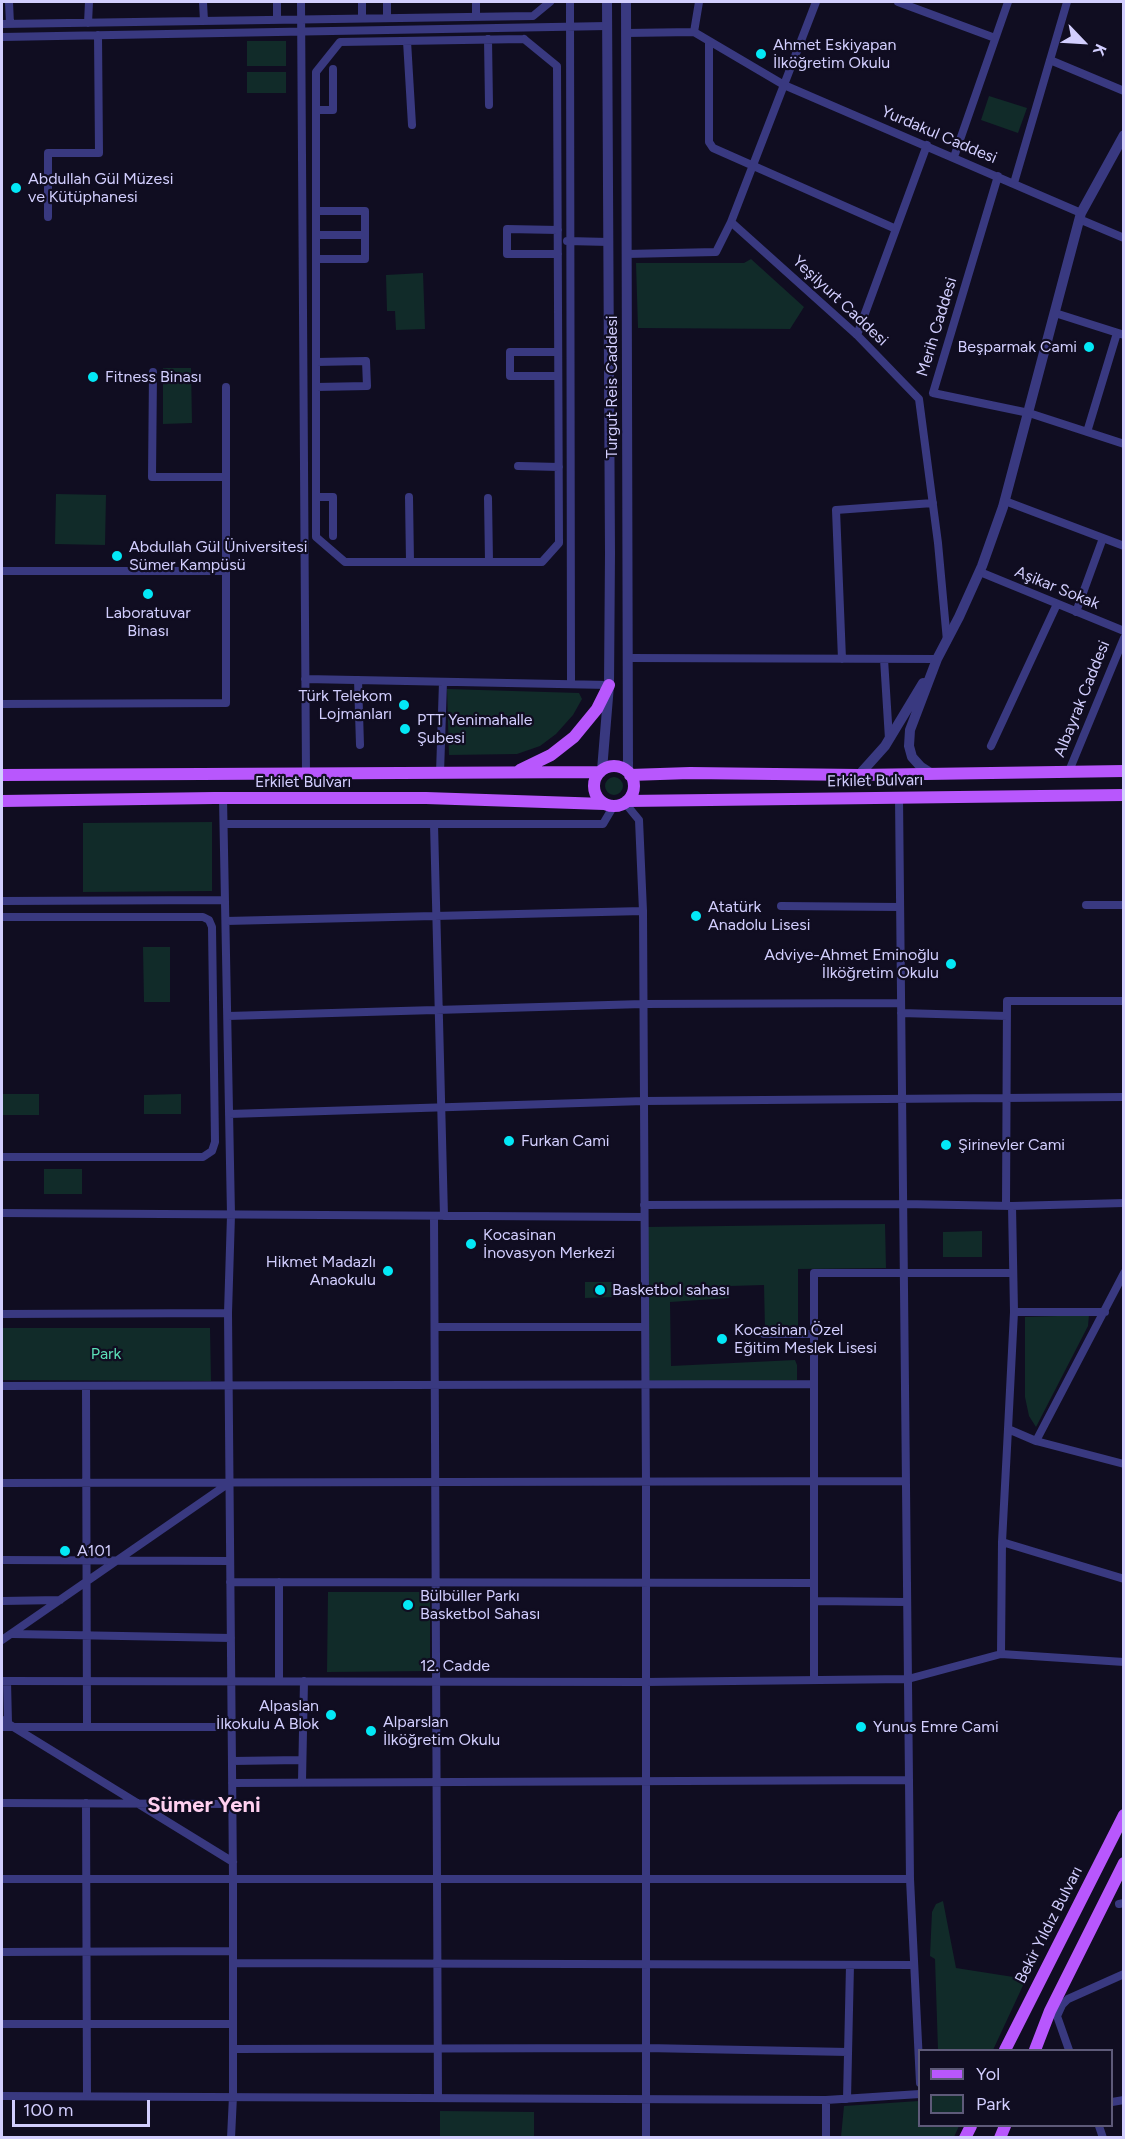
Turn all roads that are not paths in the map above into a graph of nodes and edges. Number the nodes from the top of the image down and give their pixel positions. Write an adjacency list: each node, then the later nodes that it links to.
1 (9, 2): 25 (street)
2 (89, 2): 24 (street)
3 (203, 2): 23 (street)
4 (277, 2): 21 (street)
5 (301, 2): 22 (street)
6 (362, 2): 19 (street)
7 (387, 2): 20 (street)
8 (476, 2): 18 (street)
9 (550, 2): 18 (street)
10 (570, 2): 27 (street)
11 (607, 2): 26 (street, Turgut Reis Caddesi)
12 (626, 2): 30 (street, Turgut Reis Caddesi)
13 (699, 2): 29 (street)
14 (816, 2): 39 (street)
15 (898, 2): 33 (street)
16 (1008, 2): 33 (street)
17 (1067, 2): 37 (street)
18 (476, 16): 20 (street)
19 (362, 18): 20 (street); 22 (street)
20 (387, 18)
21 (277, 19): 22 (street); 23 (street)
22 (302, 19): 28 (street)
23 (204, 21): 24 (street)
24 (88, 23): 25 (street)
25 (6, 24)
26 (608, 26): 27 (street); 61 (street, Turgut Reis Caddesi)
27 (570, 27): 28 (street); 60 (street)
28 (301, 32): 31 (street); 104 (street)
29 (694, 32): 30 (street); 36 (street, Yurdakul Caddesi)
30 (626, 33): 63 (street, Turgut Reis Caddesi)
31 (98, 35): 32 (street); 52 (street)
32 (2, 37)
33 (995, 38): 46 (street)
34 (488, 39): 35 (street); 41 (street); 54 (street)
35 (407, 41): 42 (street); 43 (street)
36 (709, 41): 39 (street, Yurdakul Caddesi); 47 (street)
37 (1050, 60): 40 (street); 49 (street)
38 (333, 69): 42 (street)
39 (784, 85): 45 (street, Yurdakul Caddesi); 47 (street)
40 (1124, 91)
41 (489, 105)
42 (316, 111): 50 (street)
43 (412, 125)
44 (1123, 138): 51 (street)
45 (927, 146): 46 (street, Yurdakul Caddesi); 55 (street)
46 (954, 157): 48 (street, Yurdakul Caddesi)
47 (752, 167): 53 (street); 55 (street)
48 (998, 176): 49 (street, Yurdakul Caddesi); 74 (street, Merih Caddesi)
49 (1014, 183): 51 (street, Yurdakul Caddesi)
50 (316, 211): 56 (street); 57 (street)
51 (1080, 216): 58 (street, Yurdakul Caddesi); 65 (street)
52 (48, 217)
53 (731, 222): 63 (street); 67 (street, Yeşilyurt Caddesi)
54 (558, 230): 59 (street); 62 (street)
55 (896, 230): 67 (street)
56 (316, 235): 57 (street); 64 (street)
57 (365, 235): 64 (street)
58 (1124, 238)
59 (558, 240): 60 (street); 62 (street)
60 (570, 241): 61 (street); 107 (street)
61 (609, 242): 108 (street, Turgut Reis Caddesi)
62 (558, 254): 68 (street)
63 (626, 254): 100 (street, Turgut Reis Caddesi)
64 (316, 259): 69 (street)
65 (1055, 313): 66 (street); 76 (street)
66 (1120, 334): 77 (street)
67 (857, 335): 75 (street, Yeşilyurt Caddesi)
68 (558, 352): 71 (street); 71 (street)
69 (316, 362): 73 (street); 73 (street)
70 (153, 372): 81 (street)
71 (558, 376): 80 (street)
72 (226, 387): 81 (street)
73 (316, 387): 82 (street)
74 (933, 393): 75 (street); 76 (street, Merih Caddesi)
75 (919, 399): 86 (street)
76 (1029, 413): 77 (street, Merih Caddesi); 85 (street)
77 (1087, 432): 78 (street, Merih Caddesi)
78 (1124, 444)
79 (518, 466): 80 (street)
80 (559, 467): 91 (street)
81 (226, 477): 93 (street)
82 (316, 497): 87 (street); 90 (street)
83 (409, 497): 90 (street)
84 (488, 498): 91 (street)
85 (1005, 501): 88 (street); 94 (street)
86 (933, 503): 99 (street); 101 (street)
87 (333, 536)
88 (1103, 538): 89 (street); 96 (street)
89 (1124, 546)
90 (410, 562): 91 (street)
91 (489, 562)
92 (2, 571): 93 (street)
93 (226, 571): 109 (street)
94 (980, 572): 95 (street, Aşikar Sokak); 99 (street)
95 (1057, 604): 96 (street, Aşikar Sokak); 112 (street)
96 (1076, 612): 97 (street, Aşikar Sokak)
97 (1124, 631)
98 (1124, 638): 114 (street, Albayrak Caddesi)
99 (947, 641): 103 (street)
100 (628, 658): 101 (street); 119 (street, Turgut Reis Caddesi)
101 (842, 659): 102 (street)
102 (884, 659): 103 (street); 110 (street)
103 (937, 659): 110 (street); 120 (street)
104 (305, 679): 105 (street); 118 (street)
105 (358, 680): 106 (street); 111 (street)
106 (443, 682): 107 (street); 116 (street)
107 (571, 684): 108 (street)
108 (609, 685): 113 (street, Turgut Reis Caddesi); 117 (main road)
109 (2, 704)
110 (889, 739): 122 (street)
111 (360, 745)
112 (991, 746)
113 (601, 771): 117 (main road, Erkilet Bulvarı); 119 (main road); 127 (main road)
114 (1069, 771): 115 (main road, Erkilet Bulvarı); 120 (main road, Erkilet Bulvarı)
115 (1124, 771)
116 (440, 773): 117 (main road, Erkilet Bulvarı); 118 (main road, Erkilet Bulvarı)
117 (512, 773)
118 (306, 774): 121 (main road, Erkilet Bulvarı)
119 (629, 774): 122 (main road, Erkilet Bulvarı); 127 (main road)
120 (932, 774): 122 (main road, Erkilet Bulvarı)
121 (2, 775)
122 (859, 775)
123 (1124, 795): 124 (main road, Erkilet Bulvarı)
124 (899, 797): 127 (main road, Erkilet Bulvarı); 135 (street)
125 (223, 798): 126 (main road, Erkilet Bulvarı); 127 (main road, Erkilet Bulvarı); 128 (street)
126 (2, 801)
127 (617, 804): 129 (street); 136 (street)
128 (224, 824): 129 (street); 130 (street)
129 (434, 824): 137 (street)
130 (225, 900): 131 (street); 139 (street)
131 (2, 901)
132 (1086, 905): 133 (street)
133 (1124, 905)
134 (781, 906): 135 (street)
135 (900, 907): 142 (street)
136 (643, 911): 137 (street); 141 (street)
137 (437, 916): 139 (street); 143 (street)
138 (2, 917): 152 (street)
139 (226, 921): 144 (street)
140 (1124, 1001): 145 (street)
141 (643, 1004): 142 (street); 143 (street); 149 (street)
142 (901, 1008): 145 (street); 148 (street)
143 (439, 1010): 144 (street); 150 (street)
144 (228, 1016): 151 (street)
145 (1007, 1016): 146 (street)
146 (1007, 1097): 147 (street); 148 (street); 156 (street)
147 (1124, 1097)
148 (902, 1098): 149 (street); 155 (street)
149 (644, 1101): 150 (street); 154 (street)
150 (441, 1108): 151 (street); 160 (street)
151 (230, 1114): 158 (street)
152 (2, 1157)
153 (1124, 1203): 156 (street)
154 (644, 1204): 155 (street); 161 (street)
155 (903, 1204): 156 (street); 162 (street)
156 (1009, 1206): 163 (street)
157 (2, 1213): 158 (street)
158 (231, 1215): 159 (street); 167 (street)
159 (434, 1216): 160 (street); 170 (street)
160 (444, 1216): 161 (street)
161 (644, 1217): 169 (street)
162 (904, 1273): 163 (street); 172 (street); 182 (street)
163 (1013, 1273): 165 (street)
164 (1124, 1273): 166 (street)
165 (1014, 1312): 166 (street); 179 (street)
166 (1105, 1312): 180 (street)
167 (228, 1313): 168 (street); 175 (street)
168 (2, 1314)
169 (645, 1327): 170 (street); 173 (street)
170 (435, 1328): 176 (street)
171 (764, 1334): 172 (street)
172 (814, 1334): 174 (street)
173 (645, 1384): 174 (street); 176 (street); 188 (street)
174 (814, 1384): 183 (street)
175 (229, 1385): 176 (street); 178 (street); 186 (street)
176 (435, 1385): 187 (street)
177 (2, 1386): 178 (street)
178 (86, 1386): 185 (street)
179 (1008, 1429): 180 (street); 189 (street)
180 (1036, 1441): 181 (street)
181 (1124, 1464)
182 (906, 1480): 183 (street); 204 (street)
183 (814, 1481): 188 (street); 200 (street)
184 (2, 1483): 185 (street)
185 (86, 1483): 186 (street); 191 (street)
186 (230, 1483): 187 (street); 192 (street); 193 (street)
187 (435, 1483): 188 (street); 198 (street)
188 (646, 1483): 199 (street)
189 (1002, 1542): 194 (street); 209 (street)
190 (2, 1560): 191 (street)
191 (86, 1560): 192 (street); 195 (street)
192 (118, 1560): 193 (street); 195 (street)
193 (230, 1561): 196 (street)
194 (1124, 1579)
195 (86, 1582): 202 (street); 206 (street)
196 (230, 1582): 197 (street); 207 (street)
197 (279, 1582): 198 (street); 215 (street)
198 (436, 1583): 199 (street); 217 (street)
199 (646, 1583): 200 (street); 219 (street)
200 (814, 1583): 203 (street)
201 (2, 1600): 202 (street)
202 (61, 1600): 205 (street)
203 (814, 1601): 204 (street); 212 (street)
204 (907, 1602): 211 (street)
205 (12, 1634): 206 (street); 208 (street)
206 (86, 1636): 207 (street); 218 (street)
207 (231, 1638): 214 (street)
208 (2, 1640)
209 (1002, 1654): 210 (street, 12. Cadde); 211 (street, 12. Cadde)
210 (1124, 1662)
211 (908, 1679): 212 (street, 12. Cadde); 225 (street)
212 (814, 1680): 219 (street, 12. Cadde)
213 (4, 1681): 218 (street, 12. Cadde); 220 (street)
214 (232, 1681): 215 (street, 12. Cadde); 218 (street, 12. Cadde); 222 (street)
215 (279, 1681): 216 (street, 12. Cadde)
216 (304, 1681): 217 (street, 12. Cadde); 223 (street)
217 (436, 1681): 219 (street, 12. Cadde); 228 (street)
218 (86, 1682): 221 (street)
219 (645, 1682): 227 (street)
220 (6, 1724): 221 (street); 232 (street)
221 (87, 1726): 222 (street)
222 (232, 1727): 224 (street)
223 (302, 1760): 224 (street); 226 (street)
224 (232, 1761): 229 (street)
225 (909, 1780): 227 (street); 242 (street)
226 (302, 1781): 228 (street); 229 (street)
227 (645, 1781): 228 (street); 241 (street)
228 (436, 1782): 240 (street)
229 (232, 1783): 233 (street)
230 (2, 1803): 231 (street)
231 (86, 1803): 232 (street); 238 (street)
232 (138, 1803): 233 (street); 235 (street)
233 (232, 1803): 235 (street)
234 (1124, 1815): 260 (main road, Bekir Yıldız Bulvarı)
235 (233, 1862): 239 (street)
236 (1124, 1863): 252 (main road)
237 (2, 1879): 238 (street)
238 (87, 1879): 239 (street); 244 (street)
239 (233, 1879): 240 (street); 245 (street)
240 (437, 1879): 241 (street); 247 (street)
241 (645, 1879): 242 (street); 248 (street)
242 (910, 1879): 250 (street)
243 (2, 1952): 244 (street)
244 (87, 1952): 245 (street); 254 (street)
245 (233, 1952): 246 (street)
246 (233, 1964): 247 (street); 255 (street)
247 (437, 1964): 248 (street); 258 (street)
248 (646, 1965): 249 (street); 256 (street)
249 (850, 1965): 250 (street); 263 (street)
250 (914, 1965): 259 (street)
251 (1124, 1974): 252 (street)
252 (1053, 2013): 261 (main road); 262 (street)
253 (2, 2024): 254 (street)
254 (87, 2024): 255 (street); 266 (street)
255 (233, 2024): 257 (street)
256 (646, 2048): 258 (street); 263 (street); 270 (street)
257 (233, 2049): 258 (street); 267 (street)
258 (438, 2049): 268 (street)
259 (918, 2049)
260 (1006, 2049)
261 (1035, 2049)
262 (1069, 2049)
263 (848, 2052): 269 (street)
264 (918, 2094): 269 (street)
265 (2, 2096): 266 (street)
266 (87, 2096): 267 (street)
267 (232, 2096): 268 (street); 272 (street)
268 (438, 2098): 270 (street)
269 (847, 2099): 271 (street)
270 (646, 2100): 271 (street); 273 (street)
271 (826, 2100): 274 (street)
272 (231, 2138)
273 (646, 2138)
274 (826, 2138)

